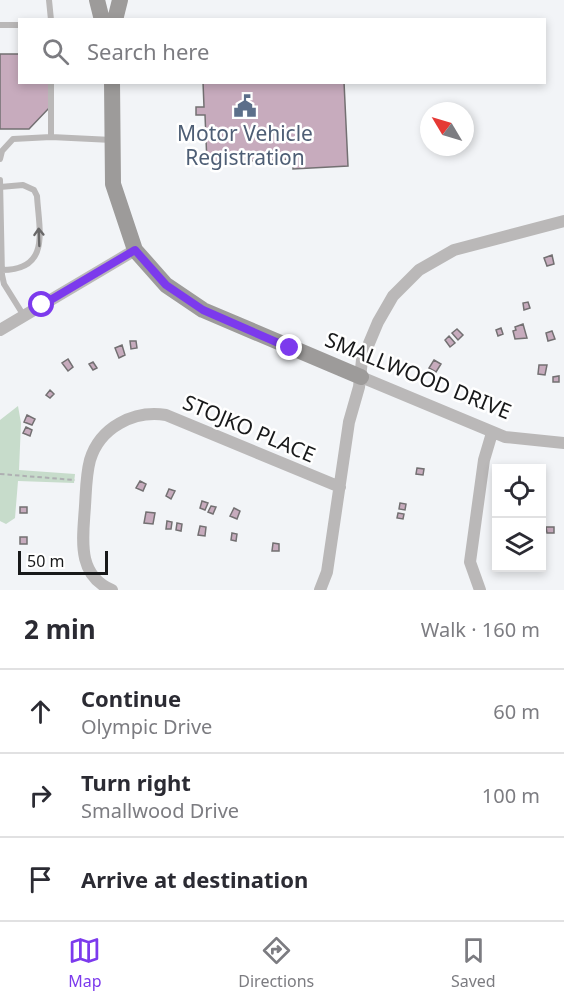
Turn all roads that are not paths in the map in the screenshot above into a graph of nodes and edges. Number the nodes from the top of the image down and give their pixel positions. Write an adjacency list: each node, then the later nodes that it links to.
1 (49, 0): 5 (lane)
2 (97, 0): 6 (street)
3 (106, 0): 7 (street)
4 (120, 0): 8 (street)
5 (51, 18)
6 (102, 18)
7 (108, 18)
8 (116, 18)
9 (0, 25): 10 (lane)
10 (18, 25)
11 (51, 84): 13 (lane)
12 (112, 84): 14 (street, SMALLWOOD DRIVE)
13 (51, 137): 14 (lane); 15 (lane)
14 (112, 140): 19 (street, SMALLWOOD DRIVE)
15 (0, 159)
16 (0, 180): 17 (lane)
17 (0, 187): 20 (lane); 20 (lane, one-way to 17)
18 (564, 221): 23 (street, STOJKO PLACE)
19 (135, 250): 21 (street); 23 (street, SMALLWOOD DRIVE)
20 (2, 270): 21 (lane)
21 (24, 316): 22 (street)
22 (0, 330)
23 (361, 377): 24 (street, SMALLWOOD DRIVE); 26 (street, STOJKO PLACE)
24 (492, 433): 25 (street, SMALLWOOD DRIVE); 29 (street)
25 (564, 443)
26 (339, 487): 27 (street, STOJKO PLACE); 28 (street, STOJKO PLACE)
27 (112, 590)
28 (320, 590)
29 (480, 590)

